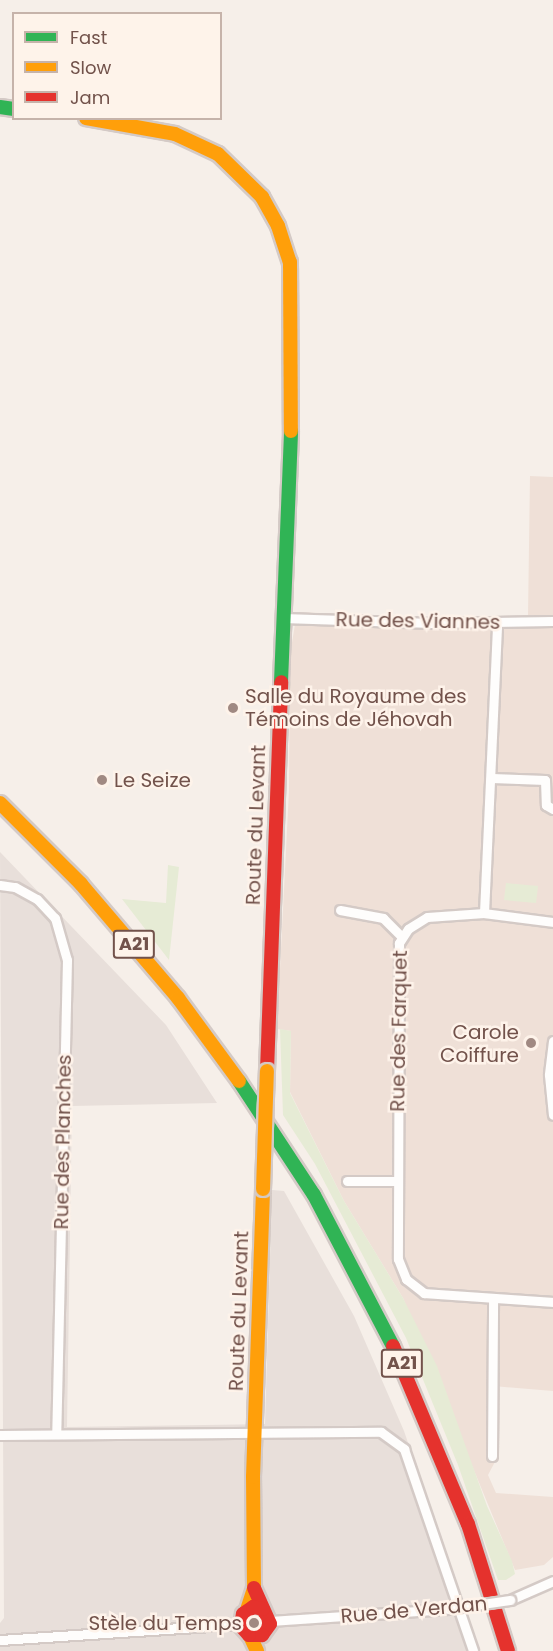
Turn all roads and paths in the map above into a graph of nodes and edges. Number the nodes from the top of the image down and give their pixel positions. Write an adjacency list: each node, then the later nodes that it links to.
1 (97, 120): 2 (main road, Route du Levant)
2 (283, 618): 4 (street, Rue des Viannes); 20 (main road, Route du Levant, bridge)
3 (553, 621): 4 (street, Rue des Viannes)
4 (497, 624): 5 (street)
5 (492, 778): 7 (street); 11 (street)
6 (0, 803): 35 (main road, A21)
7 (553, 809)
8 (0, 820): 34 (main road, A21)
9 (0, 885): 21 (street, Rue des Planches)
10 (340, 910): 13 (street)
11 (484, 913): 12 (street, Rue des Farquet); 13 (street, Rue des Farquet)
12 (553, 922)
13 (402, 938): 16 (street, Rue des Farquet)
14 (553, 1041): 15 (street)
15 (553, 1115)
16 (397, 1180): 17 (street); 18 (street, Rue des Farquet)
17 (347, 1181)
18 (493, 1299): 19 (street, Rue des Farquet); 23 (street)
19 (553, 1302)
20 (254, 1432): 21 (street); 25 (main road, Route du Levant); 33 (street)
21 (56, 1434): 22 (street)
22 (0, 1435)
23 (492, 1456)
24 (553, 1581): 29 (street, Rue de Verdan, bridge)
25 (254, 1588): 26 (main road, Route du Levant); 27 (main road, Route du Levant)
26 (262, 1609): 27 (main road); 29 (main road, Route du Levant)
27 (247, 1610): 28 (main road, Route du Levant)
28 (241, 1624): 30 (main road); 31 (street)
29 (267, 1628): 30 (main road); 32 (main road)
30 (250, 1636): 32 (main road)
31 (0, 1640)
32 (258, 1651)
33 (473, 1651)
34 (495, 1651)
35 (508, 1651)

